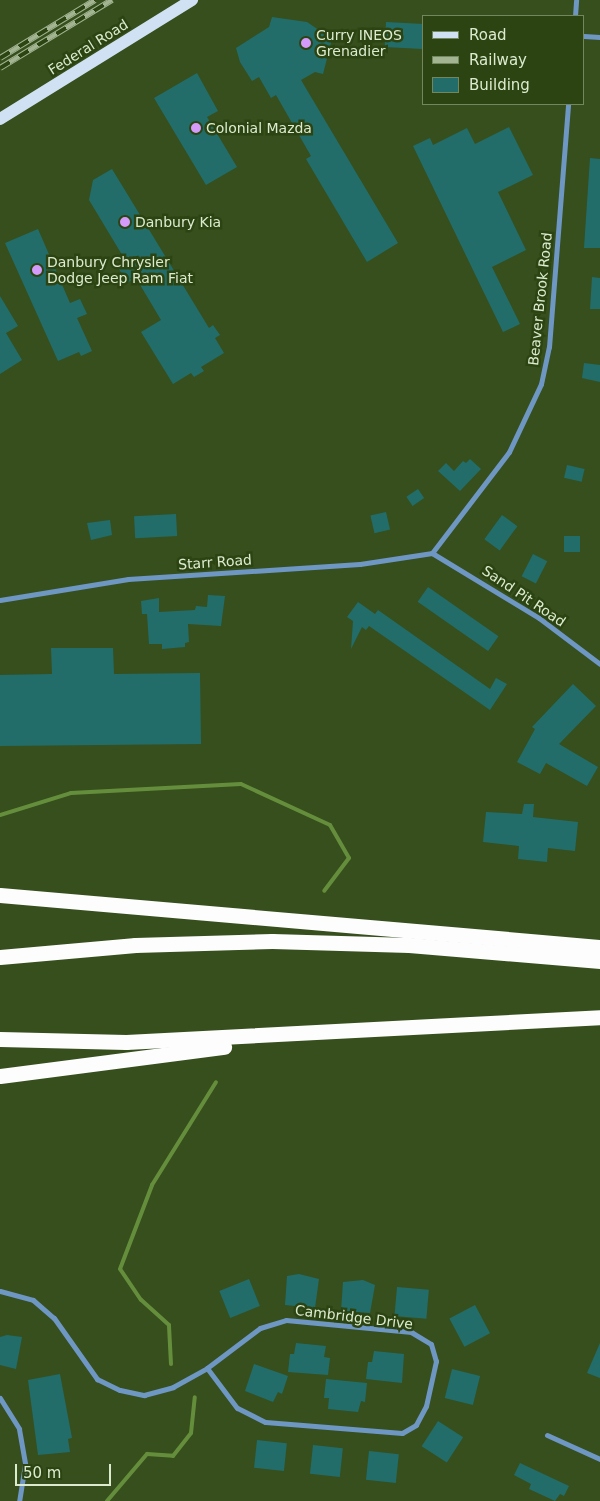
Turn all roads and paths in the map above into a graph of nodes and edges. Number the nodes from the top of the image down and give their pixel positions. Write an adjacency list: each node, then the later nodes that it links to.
1 (192, 0): 7 (main road, Federal Road)
2 (576, 0): 3 (street)
3 (575, 15)
4 (585, 36): 5 (street)
5 (600, 38)
6 (568, 105): 8 (street, Beaver Brook Road)
7 (0, 119)
8 (432, 553): 9 (street, Starr Road); 10 (street, Sand Pit Road)
9 (0, 600)
10 (600, 664)
11 (0, 894): 12 (highway)
12 (600, 946)
13 (0, 957): 14 (highway)
14 (600, 961)
15 (600, 1017): 16 (highway)
16 (389, 1030): 17 (highway); 18 (highway)
17 (0, 1039)
18 (0, 1076)
19 (0, 1291): 20 (street, Cambridge Drive)
20 (207, 1368): 20 (street, Cambridge Drive)
21 (0, 1398): 24 (street)
22 (547, 1435): 23 (street)
23 (600, 1459)
24 (19, 1501)

